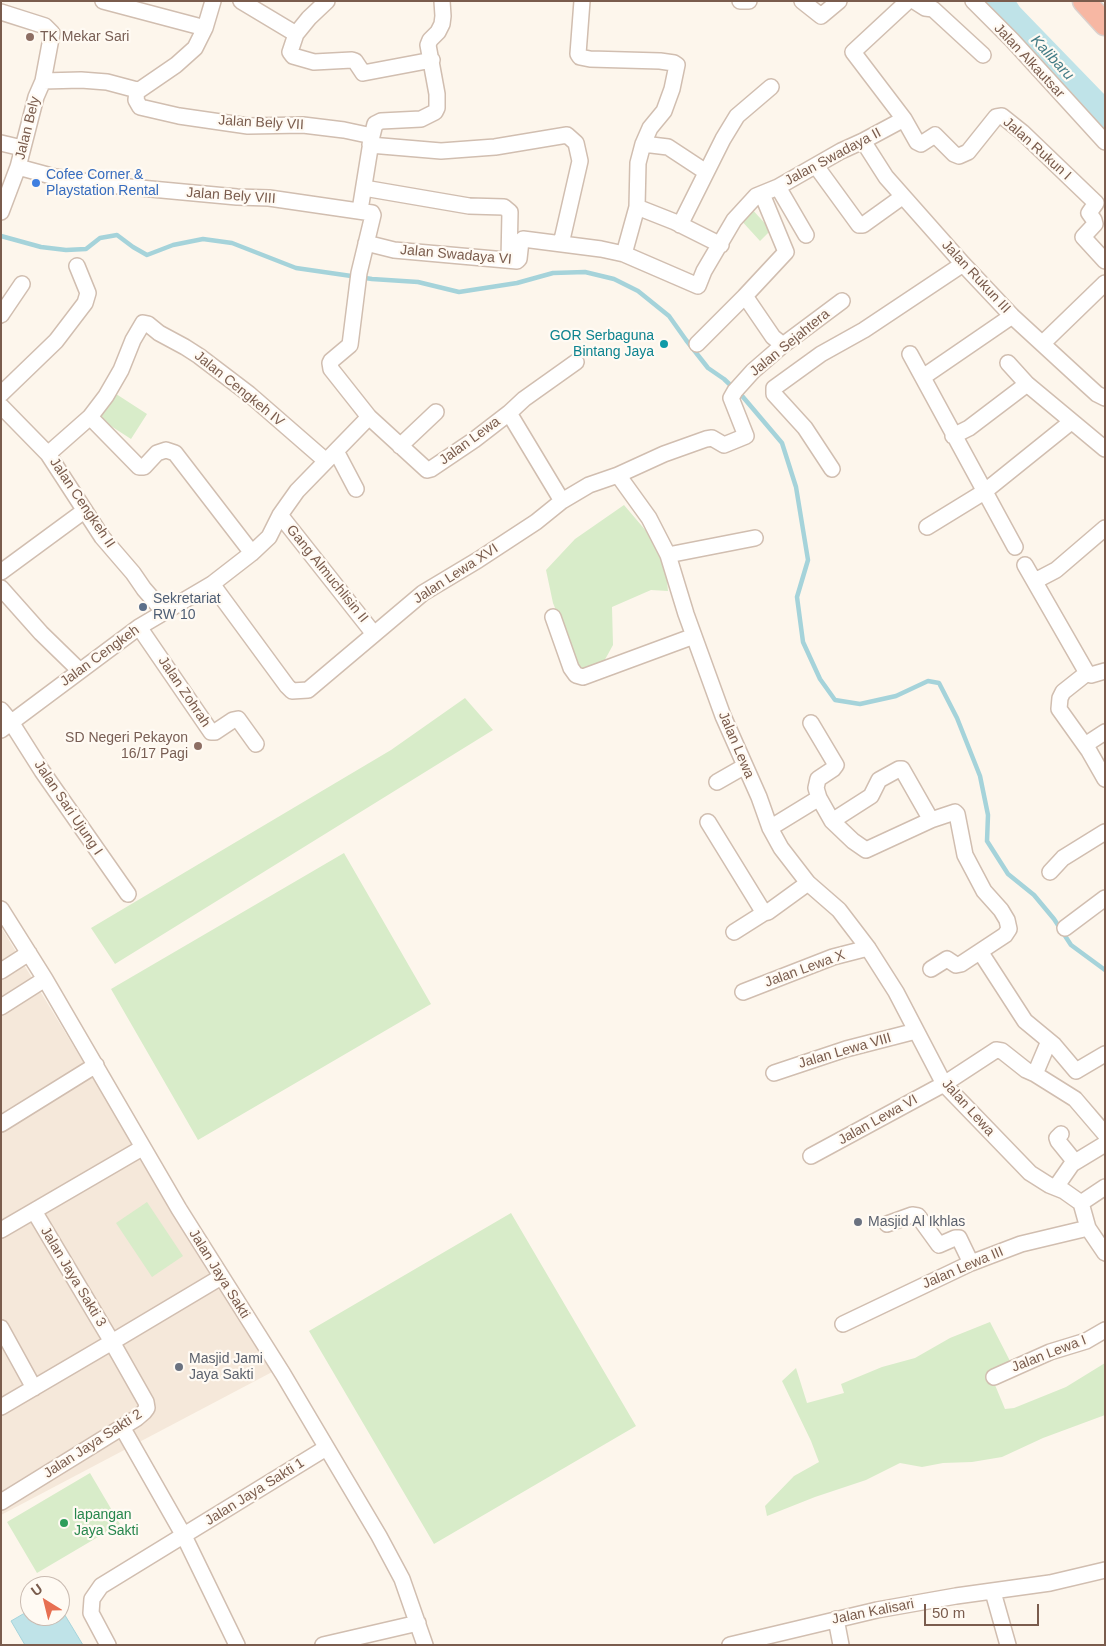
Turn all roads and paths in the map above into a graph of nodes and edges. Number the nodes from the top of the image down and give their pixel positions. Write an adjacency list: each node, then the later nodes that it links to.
1 (103, 1): 17 (street)
2 (213, 1): 17 (street)
3 (241, 1): 18 (street)
4 (327, 1): 18 (street)
5 (442, 1): 20 (street)
6 (582, 1): 29 (street)
7 (740, 1): 8 (street)
8 (749, 1)
9 (802, 1): 10 (street)
10 (839, 1)
11 (908, 1): 24 (street)
12 (914, 1): 19 (street)
13 (973, 1): 27 (street, Jalan Alkautsar)
14 (1084, 1): 16 (highway)
15 (1, 12): 21 (street)
16 (1105, 24)
17 (206, 28): 23 (street)
18 (296, 34): 20 (street)
19 (983, 54)
20 (432, 60): 25 (street)
21 (43, 81): 23 (street, Jalan Bely); 30 (street, Jalan Bely)
22 (771, 87): 33 (street)
23 (138, 90): 25 (street, Jalan Bely VII)
24 (904, 119): 26 (street, Jalan Swadaya II); 48 (street, Jalan Rukun I)
25 (372, 136): 35 (street); 44 (street)
26 (864, 141): 31 (street, Jalan Swadaya II); 37 (street, Jalan Rukun III)
27 (1105, 142)
28 (1, 143): 30 (street)
29 (643, 144): 33 (street); 38 (street)
30 (22, 148): 32 (street, Jalan Bely)
31 (816, 166): 34 (street, Jalan Swadaya II); 37 (street)
32 (18, 167): 39 (street, Jalan Bely VIII); 40 (street, Jalan Bely)
33 (706, 172): 41 (street)
34 (778, 187): 36 (street, Jalan Swadaya II); 42 (street)
35 (364, 188): 39 (street); 47 (street)
36 (762, 194): 45 (street, Jalan Swadaya II); 54 (street)
37 (902, 197): 49 (street, Jalan Rukun III)
38 (637, 207): 41 (street); 46 (street)
39 (360, 210): 43 (street)
40 (1, 212)
41 (680, 225): 45 (street)
42 (806, 234)
43 (366, 243): 47 (street, Jalan Swadaya VI); 73 (street, Jalan Lewa)
44 (561, 244): 46 (street, Jalan Swadaya VI); 47 (street, Jalan Swadaya VI)
45 (721, 245): 53 (street, Jalan Swadaya II)
46 (624, 254): 53 (street, Jalan Swadaya VI)
47 (509, 260)
48 (1105, 261)
49 (962, 264): 57 (street, Jalan Rukun III); 80 (street)
50 (77, 266): 67 (street)
51 (1105, 283): 59 (street)
52 (22, 284): 56 (street)
53 (700, 285)
54 (746, 296): 60 (street); 61 (street)
55 (842, 301): 61 (street, Jalan Sejahtera)
56 (4, 306)
57 (1012, 316): 59 (street, Jalan Rukun III); 65 (street)
58 (148, 324): 72 (street, Jalan Cengkeh II); 79 (street, Jalan Cengkeh IV)
59 (1043, 343): 68 (street, Jalan Rukun III)
60 (696, 344)
61 (783, 345): 81 (street, Jalan Sejahtera)
62 (910, 354): 65 (street)
63 (576, 362): 71 (street)
64 (1008, 363): 66 (street)
65 (923, 377): 75 (street)
66 (1027, 384): 74 (street); 75 (street)
67 (1, 394)
68 (1105, 398)
69 (1, 406): 78 (street)
70 (436, 412): 76 (street)
71 (509, 414): 76 (street, Jalan Lewa); 84 (street, Jalan Lewa)
72 (90, 417): 78 (street, Jalan Cengkeh II); 91 (street)
73 (369, 418): 76 (street, Jalan Lewa); 79 (street, Jalan Cengkeh)
74 (1071, 422): 77 (street); 83 (street)
75 (954, 436): 83 (street)
76 (400, 446)
77 (1105, 449)
78 (48, 454): 85 (street, Jalan Cengkeh II)
79 (331, 456): 82 (street); 86 (street, Jalan Cengkeh)
80 (832, 469)
81 (618, 475): 84 (street); 92 (street, Jalan Lewa)
82 (356, 489)
83 (984, 492): 87 (street); 90 (street)
84 (562, 502): 101 (street, Jalan Lewa XVI)
85 (84, 511): 94 (street); 98 (street, Jalan Cengkeh II)
86 (280, 515): 91 (street, Jalan Cengkeh); 101 (street, Gang Almuchlisin II)
87 (927, 527)
88 (1105, 528): 95 (street)
89 (755, 538): 92 (street)
90 (1015, 547)
91 (252, 553): 96 (street, Jalan Cengkeh)
92 (668, 555): 102 (street, Jalan Lewa)
93 (1025, 565): 95 (street)
94 (1, 572)
95 (1035, 581): 105 (street)
96 (212, 584): 98 (street, Jalan Cengkeh); 101 (street, Jalan Lewa XVI)
97 (1, 588): 103 (street)
98 (164, 612): 100 (street, Jalan Cengkeh)
99 (553, 617): 102 (street)
100 (140, 627): 103 (street, Jalan Cengkeh); 109 (street, Jalan Zohrah)
101 (374, 634)
102 (694, 636): 111 (street, Jalan Lewa)
103 (80, 671): 106 (street, Jalan Cengkeh)
104 (1105, 671): 105 (street)
105 (1087, 673): 110 (street)
106 (4, 721): 122 (street, Jalan Sari Ujung I)
107 (811, 723): 114 (street)
108 (1105, 732): 110 (street)
109 (256, 744)
110 (1085, 745): 112 (street)
111 (745, 766): 113 (street); 118 (street, Jalan Lewa)
112 (1105, 779)
113 (717, 782)
114 (819, 798): 116 (street); 118 (street)
115 (931, 820): 116 (street); 116 (street); 129 (street)
116 (832, 821)
117 (708, 822): 125 (street)
118 (770, 828): 121 (street, Jalan Lewa)
119 (1105, 832): 120 (street)
120 (1050, 872)
121 (808, 883): 125 (street); 128 (street, Jalan Lewa)
122 (128, 894)
123 (1105, 898): 126 (street)
124 (1, 908): 130 (street, Jalan Jaya Sakti)
125 (764, 913): 127 (street)
126 (1065, 928)
127 (734, 932)
128 (868, 948): 134 (street, Jalan Lewa X); 136 (street, Jalan Lewa)
129 (981, 952): 131 (street); 137 (street)
130 (29, 953): 132 (street); 133 (street, Jalan Jaya Sakti)
131 (931, 969)
132 (1, 970)
133 (45, 980): 135 (street); 139 (street, Jalan Jaya Sakti)
134 (742, 992)
135 (1, 1007)
136 (916, 1031): 140 (street, Jalan Lewa VIII); 142 (street, Jalan Lewa)
137 (1049, 1041): 138 (street); 141 (street)
138 (1105, 1054)
139 (96, 1065): 143 (street); 147 (street, Jalan Jaya Sakti)
140 (774, 1073)
141 (1035, 1074): 142 (street, Jalan Lewa VI); 145 (street)
142 (944, 1084): 148 (street, Jalan Lewa VI); 150 (street, Jalan Lewa)
143 (1, 1124)
144 (1061, 1134): 149 (street)
145 (1105, 1134)
146 (1105, 1144): 149 (street)
147 (142, 1148): 153 (street, Jalan Jaya Sakti 3); 159 (street, Jalan Jaya Sakti)
148 (811, 1156)
149 (1076, 1162): 150 (street)
150 (1056, 1188): 152 (street, Jalan Lewa)
151 (1105, 1188): 152 (street)
152 (1081, 1203): 155 (street)
153 (34, 1212): 156 (street, Jalan Jaya Sakti 3); 163 (street, Jalan Jaya Sakti 3)
154 (887, 1224): 158 (street)
155 (1088, 1228): 157 (street); 158 (street, Jalan Lewa III)
156 (1, 1230)
157 (1105, 1253)
158 (971, 1263): 160 (street, Jalan Lewa III)
159 (221, 1277): 163 (street); 168 (street, Jalan Jaya Sakti)
160 (843, 1324)
161 (1, 1328): 165 (street)
162 (1105, 1330): 164 (street, Jalan Lewa I)
163 (112, 1342): 165 (street); 167 (street, Jalan Jaya Sakti 2)
164 (994, 1377)
165 (34, 1388): 166 (street)
166 (1, 1407)
167 (122, 1427): 169 (street, Jalan Jaya Sakti 2); 170 (street)
168 (326, 1448): 170 (street, Jalan Jaya Sakti 1); 174 (street, Jalan Jaya Sakti)
169 (1, 1502)
170 (184, 1536): 175 (street, Jalan Jaya Sakti 1); 176 (street)
171 (1105, 1570): 172 (street, Jalan Kalisari)
172 (993, 1592): 173 (street, Jalan Kalisari); 181 (street)
173 (836, 1618): 179 (street, Jalan Kalisari); 180 (street)
174 (418, 1622): 177 (street); 178 (street, Jalan Jaya Sakti)
175 (108, 1645)
176 (236, 1645)
177 (323, 1645)
178 (425, 1645)
179 (730, 1645)
180 (841, 1645)
181 (1008, 1645)

